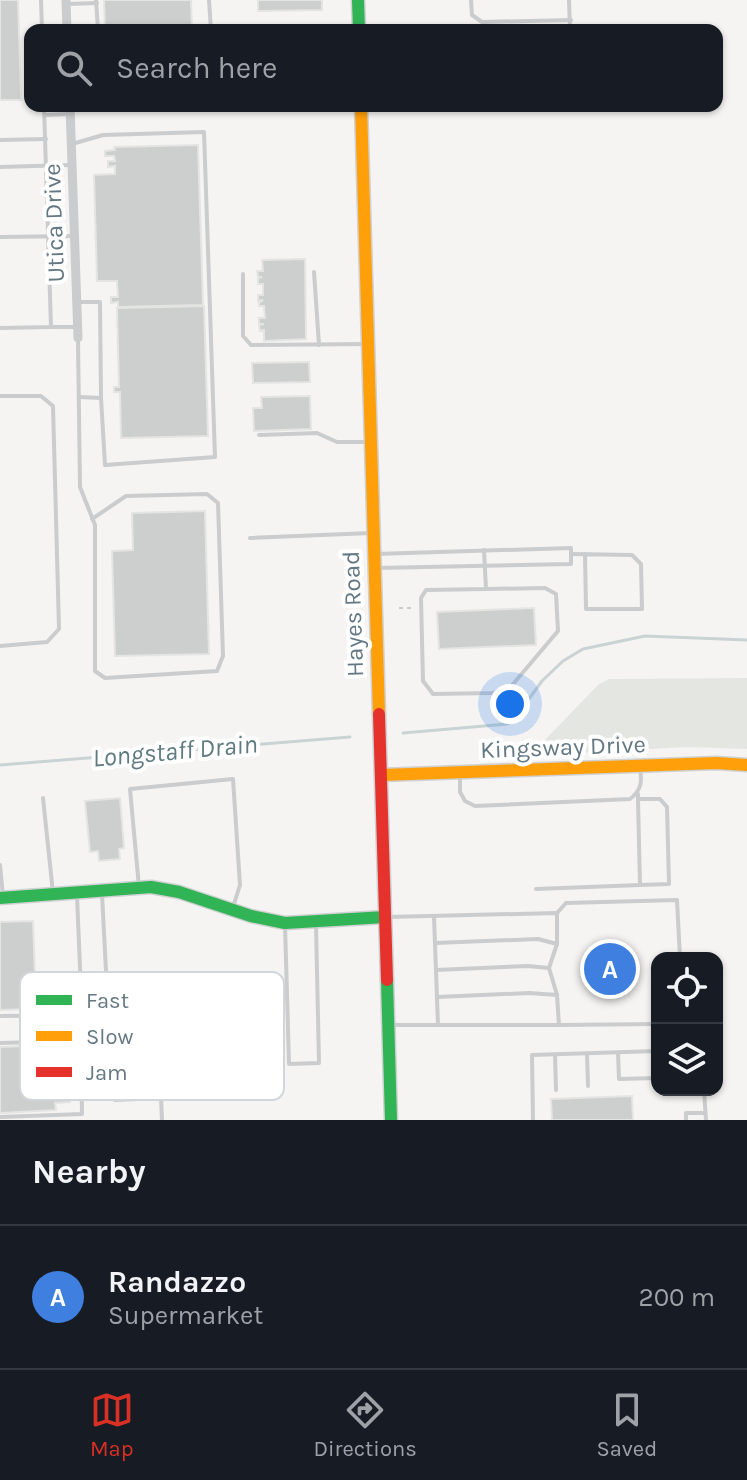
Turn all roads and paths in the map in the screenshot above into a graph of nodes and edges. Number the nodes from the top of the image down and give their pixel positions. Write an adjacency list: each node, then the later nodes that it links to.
1 (41, 0): 9 (lane)
2 (209, 0): 12 (lane)
3 (358, 0): 13 (main road)
4 (471, 0): 8 (lane)
5 (569, 0): 8 (lane)
6 (96, 1): 7 (lane); 11 (lane)
7 (66, 2): 10 (street)
8 (571, 20): 14 (lane)
9 (42, 24)
10 (67, 24)
11 (98, 24)
12 (211, 24)
13 (359, 24)
14 (571, 24)
15 (45, 112): 19 (lane)
16 (60, 112): 19 (lane)
17 (70, 112): 22 (street, Utica Drive)
18 (361, 112): 36 (main road, Hayes Road)
19 (45, 115): 20 (lane)
20 (46, 139): 21 (lane); 23 (lane)
21 (0, 140)
22 (71, 144): 24 (street, Utica Drive); 40 (lane)
23 (46, 165): 24 (lane); 25 (lane); 26 (lane)
24 (72, 165): 27 (street, Utica Drive)
25 (0, 167)
26 (49, 236): 27 (lane); 28 (lane); 32 (lane)
27 (74, 236): 31 (street, Utica Drive)
28 (0, 237)
29 (314, 272): 37 (lane)
30 (243, 274): 37 (lane)
31 (77, 301): 33 (street, Utica Drive); 40 (lane)
32 (51, 327): 33 (lane); 34 (lane)
33 (77, 327): 35 (street, Utica Drive)
34 (0, 328)
35 (78, 338): 39 (lane)
36 (368, 344): 37 (lane); 42 (main road, Hayes Road)
37 (319, 345)
38 (0, 396): 55 (lane)
39 (79, 397): 40 (lane); 43 (lane)
40 (101, 398)
41 (259, 435): 42 (lane)
42 (370, 442): 44 (main road, Hayes Road)
43 (92, 519): 43 (lane)
44 (373, 533): 45 (lane); 47 (main road, Hayes Road)
45 (250, 538)
46 (484, 550): 47 (lane); 48 (lane); 50 (lane)
47 (373, 554): 51 (main road, Hayes Road)
48 (571, 554): 49 (lane); 50 (lane)
49 (585, 554): 49 (lane)
50 (485, 566): 51 (lane); 52 (lane)
51 (374, 568): 59 (main road, Hayes Road)
52 (486, 589): 54 (lane); 54 (lane)
53 (399, 608): 54 (path)
54 (421, 608)
55 (0, 646)
56 (747, 765): 57 (main road, Kingsway Drive)
57 (640, 766): 58 (main road, Kingsway Drive); 60 (lane)
58 (459, 772): 59 (main road, Kingsway Drive); 60 (lane)
59 (381, 775): 72 (main road, Hayes Road)
60 (638, 797): 63 (lane); 63 (lane)
61 (43, 798): 68 (lane)
62 (0, 865): 69 (lane)
63 (640, 885): 65 (lane)
64 (135, 889): 66 (main road); 70 (main road); 70 (lane)
65 (536, 889)
66 (102, 892): 67 (main road); 82 (lane)
67 (77, 894): 68 (main road); 81 (lane)
68 (53, 895): 69 (main road)
69 (2, 898)
70 (232, 909): 74 (main road)
71 (557, 913): 73 (lane); 77 (lane); 78 (lane)
72 (385, 917): 73 (lane); 75 (main road); 88 (main road, Hayes Road)
73 (434, 917): 76 (lane)
74 (285, 923): 75 (main road); 75 (lane)
75 (316, 923)
76 (435, 943): 77 (lane); 80 (lane)
77 (557, 944): 79 (lane)
78 (680, 952)
79 (549, 968): 80 (lane); 83 (lane)
80 (436, 970): 84 (lane)
81 (80, 972)
82 (106, 972)
83 (557, 995): 84 (lane); 90 (lane)
84 (437, 997): 89 (lane)
85 (0, 1016): 86 (lane)
86 (20, 1016)
87 (651, 1024): 90 (lane)
88 (388, 1025): 89 (lane); 106 (main road, Hayes Road)
89 (438, 1025): 90 (lane)
90 (559, 1025)
91 (0, 1043): 92 (lane)
92 (20, 1043)
93 (651, 1051): 94 (lane)
94 (618, 1053): 95 (lane); 97 (lane)
95 (587, 1054): 96 (lane); 98 (lane)
96 (555, 1055): 99 (lane); 107 (lane)
97 (651, 1078)
98 (588, 1086)
99 (556, 1090)
100 (704, 1096): 103 (lane)
101 (82, 1100): 104 (lane)
102 (161, 1100): 105 (lane)
103 (705, 1113): 108 (lane); 109 (lane)
104 (0, 1117)
105 (162, 1120)
106 (391, 1120)
107 (533, 1120)
108 (686, 1120)
109 (706, 1120)

